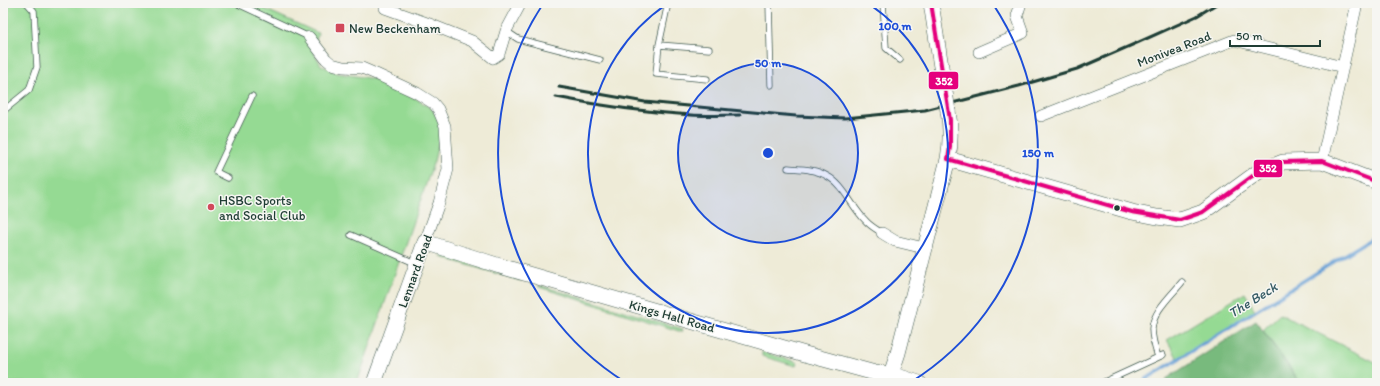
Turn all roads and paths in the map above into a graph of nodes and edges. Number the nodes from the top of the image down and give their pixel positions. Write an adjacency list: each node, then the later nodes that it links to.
1 (26, 3): 22 (lane)
2 (236, 3): 12 (lane)
3 (521, 3): 11 (street)
4 (668, 3): 13 (lane)
5 (769, 3): 20 (lane)
6 (882, 3): 17 (lane)
7 (931, 3): 24 (street, bridge)
8 (1021, 3): 15 (street)
9 (1357, 3): 18 (street)
10 (385, 8): 11 (street)
11 (506, 31): 16 (lane)
12 (309, 37): 31 (street, Lennard Road)
13 (658, 45): 14 (lane); 19 (lane)
14 (709, 49)
15 (980, 52)
16 (600, 60)
17 (900, 60)
18 (1343, 67): 23 (street, Monivea Road); 25 (street)
19 (707, 79)
20 (771, 85)
21 (252, 96): 27 (lane)
22 (3, 111)
23 (1041, 116)
24 (948, 159): 25 (street); 32 (street)
25 (1322, 161): 28 (street)
26 (788, 168): 29 (lane)
27 (228, 178)
28 (1377, 182)
29 (882, 233): 32 (street)
30 (351, 235): 33 (lane)
31 (425, 242): 33 (street, Lennard Road); 35 (street, Kings Hall Road)
32 (924, 248): 35 (street)
33 (417, 264): 36 (street, Lennard Road)
34 (1182, 282): 38 (lane)
35 (891, 374): 37 (street, Kings Hall Road)
36 (374, 383)
37 (919, 383)
38 (1102, 383)

